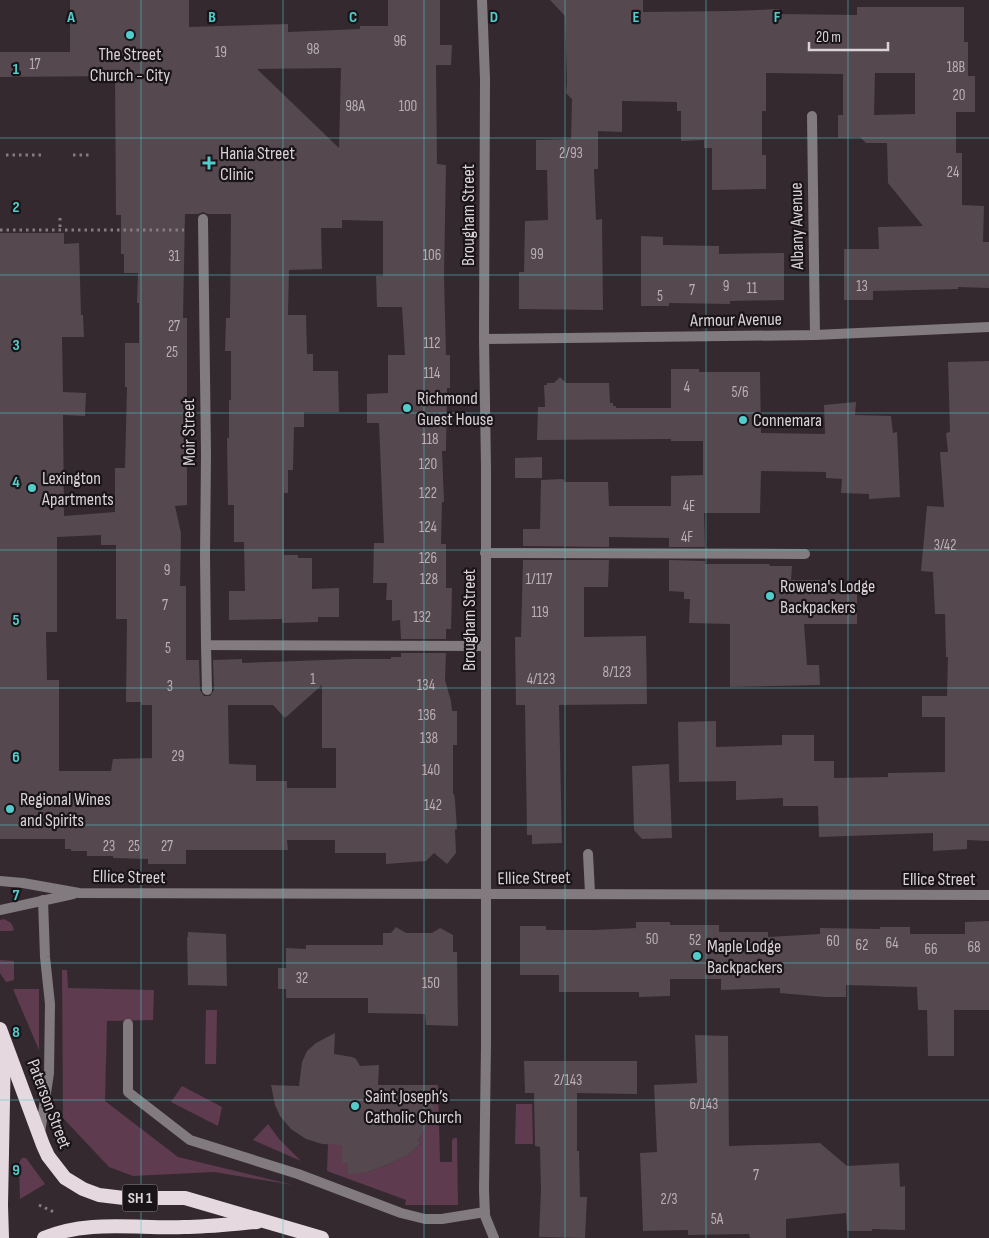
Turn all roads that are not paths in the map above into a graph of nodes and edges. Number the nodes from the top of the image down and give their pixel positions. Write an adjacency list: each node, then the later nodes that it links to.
1 (482, 0): 6 (street, Brougham Street)
2 (812, 116): 5 (street, Albany Avenue)
3 (203, 219): 9 (street, Moir Street)
4 (989, 328): 5 (street, Armour Avenue)
5 (815, 335): 6 (street, Armour Avenue)
6 (484, 340): 7 (street, Brougham Street)
7 (485, 553): 8 (street); 10 (street, Brougham Street)
8 (805, 554)
9 (206, 645): 10 (street); 11 (street, Moir Street)
10 (485, 646): 16 (street, Brougham Street)
11 (207, 690)
12 (588, 854): 15 (street)
13 (0, 881): 14 (street, Ellice Street)
14 (79, 893): 16 (street, Ellice Street); 18 (street, Ellice Street)
15 (590, 893): 16 (street, Ellice Street); 17 (street, Ellice Street)
16 (486, 894): 23 (street, Brougham Street)
17 (989, 895)
18 (43, 900): 19 (street, Ellice Street); 22 (street)
19 (0, 910)
20 (128, 1024): 23 (street)
21 (2, 1034): 22 (highway, Paterson Street / SH 1); 25 (highway)
22 (40, 1135): 24 (highway, Paterson Street / SH 1)
23 (485, 1212): 28 (street, Brougham Street)
24 (267, 1221): 26 (highway, Paterson Street / SH 1); 27 (highway, Paterson Street / SH 1)
25 (2, 1238)
26 (44, 1238)
27 (322, 1238)
28 (494, 1238)

